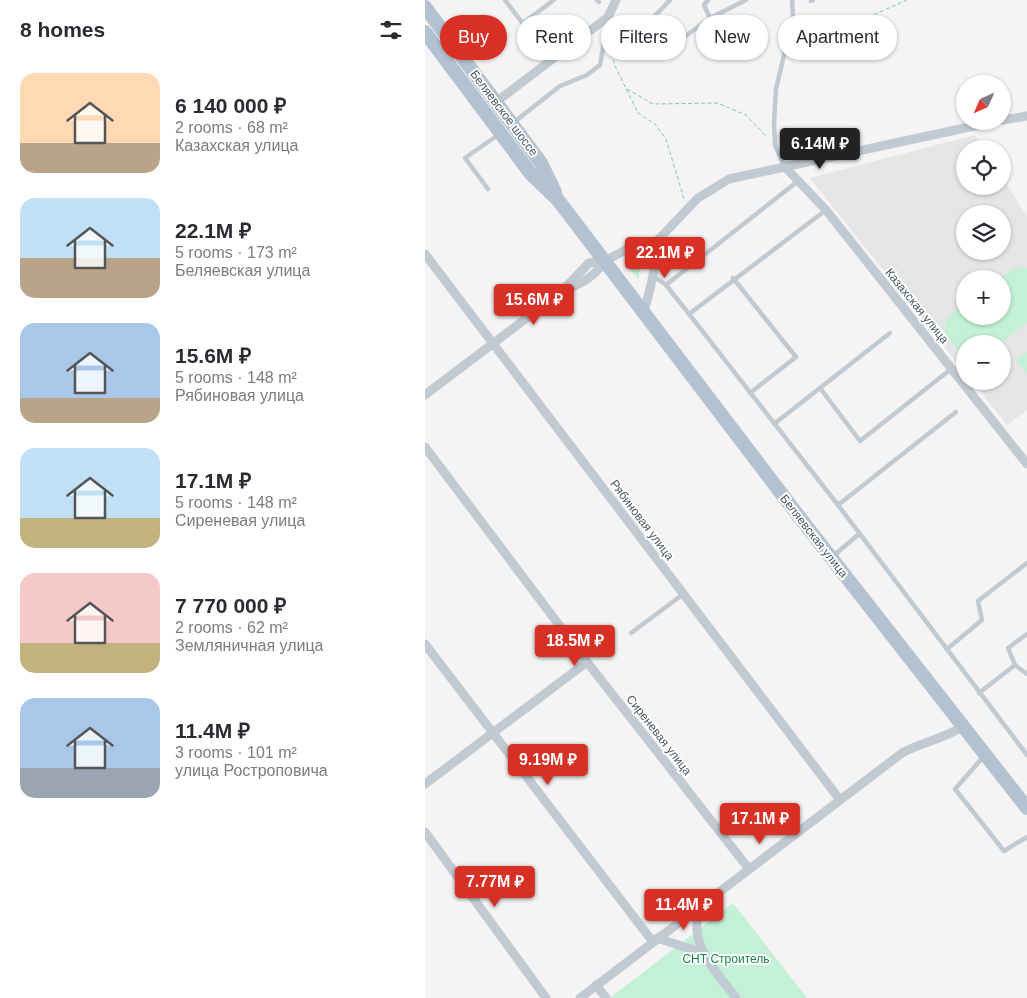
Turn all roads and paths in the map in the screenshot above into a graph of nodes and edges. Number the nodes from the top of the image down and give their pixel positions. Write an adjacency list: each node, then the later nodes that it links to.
1 (505, 0): 17 (lane)
2 (554, 0): 10 (lane)
3 (617, 0): 11 (street)
4 (669, 0): 12 (lane)
5 (708, 0): 13 (lane)
6 (746, 0): 14 (lane)
7 (792, 0): 15 (lane)
8 (907, 0): 16 (path)
9 (425, 7): 26 (main road, Беляевское шоссе)
10 (535, 15)
11 (609, 15)
12 (655, 15)
13 (708, 15)
14 (716, 15)
15 (793, 15)
16 (873, 15)
17 (517, 16)
18 (601, 22): 19 (street)
19 (591, 30)
20 (425, 32): 29 (main road, Беляевское шоссе)
21 (601, 59): 29 (lane)
22 (552, 60): 26 (street)
23 (613, 60): 25 (path)
24 (783, 60): 31 (lane)
25 (626, 88): 31 (path); 35 (path)
26 (496, 102): 29 (main road, Беляевское шоссе)
27 (1027, 116): 28 (street)
28 (1011, 119)
29 (506, 128): 34 (lane); 39 (main road, Беляевское шоссе)
30 (956, 130): 32 (street)
31 (775, 145): 32 (lane)
32 (784, 166): 33 (street, Казахская улица); 35 (street)
33 (798, 181): 36 (street, Казахская улица); 42 (lane)
34 (488, 189)
35 (688, 209): 37 (street)
36 (826, 210): 41 (lane); 47 (street, Казахская улица)
37 (655, 243): 39 (street); 40 (street)
38 (425, 254): 46 (street, Рябиновая улица)
39 (605, 261): 43 (main road, Беляевская улица); 46 (street)
40 (653, 276): 42 (lane); 43 (street)
41 (733, 278): 44 (lane); 49 (lane)
42 (666, 285): 44 (lane)
43 (644, 312): 57 (main road, Беляевская улица)
44 (689, 314): 49 (lane)
45 (890, 333): 48 (lane)
46 (493, 342): 50 (street); 59 (street, Рябиновая улица)
47 (951, 369): 48 (lane); 54 (street, Казахская улица)
48 (819, 388): 52 (lane)
49 (750, 393): 52 (lane)
50 (425, 395)
51 (956, 412): 55 (lane)
52 (774, 424): 55 (lane)
53 (425, 447): 64 (street, Сиреневая улица)
54 (1027, 464)
55 (838, 505): 56 (lane)
56 (859, 534): 57 (lane); 63 (lane)
57 (831, 557): 68 (main road, Беляевская улица)
58 (1027, 563): 63 (lane)
59 (682, 595): 60 (lane); 73 (street, Рябиновая улица)
60 (631, 633)
61 (1027, 634): 65 (lane)
62 (425, 644): 69 (street)
63 (947, 649): 67 (lane)
64 (587, 662): 69 (street); 77 (street, Сиреневая улица)
65 (1015, 665): 66 (lane); 67 (lane)
66 (1027, 674)
67 (979, 693): 71 (lane)
68 (963, 726): 70 (main road, Беляевская улица); 73 (street)
69 (491, 732): 72 (street); 79 (street)
70 (985, 755): 74 (main road, Беляевская улица); 76 (lane)
71 (1027, 755)
72 (425, 784)
73 (840, 800): 77 (street)
74 (1027, 808)
75 (425, 832): 82 (street)
76 (1027, 837)
77 (749, 869): 78 (street)
78 (699, 906): 79 (street); 80 (street)
79 (655, 940): 80 (street); 81 (street)
80 (703, 953): 85 (street)
81 (596, 985): 83 (street); 84 (street)
82 (546, 998)
83 (580, 998)
84 (606, 998)
85 (736, 998)

